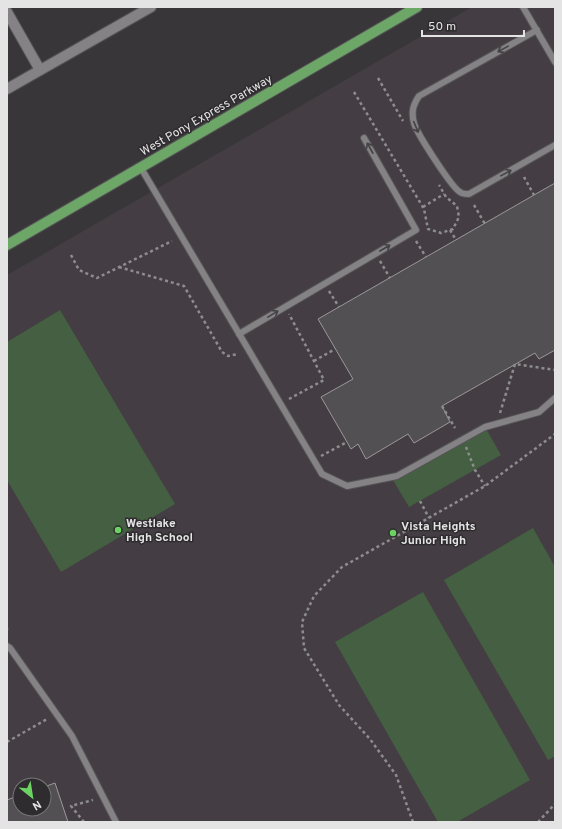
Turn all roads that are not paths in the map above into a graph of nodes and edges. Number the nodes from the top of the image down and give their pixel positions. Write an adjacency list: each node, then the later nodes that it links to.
1 (150, 7): 7 (street)
2 (418, 7): 11 (main road, West Pony Express Parkway)
3 (523, 7): 5 (lane)
4 (7, 12): 7 (street)
5 (537, 30): 6 (lane); 10 (lane, one-way to 10)
6 (555, 62)
7 (40, 70): 8 (street)
8 (7, 89)
9 (364, 138): 13 (lane, one-way to 9)
10 (555, 145)
11 (140, 168): 12 (main road, West Pony Express Parkway); 13 (lane)
12 (7, 245)
13 (239, 334): 14 (lane)
14 (555, 398)
15 (7, 646): 16 (lane)
16 (116, 822)

